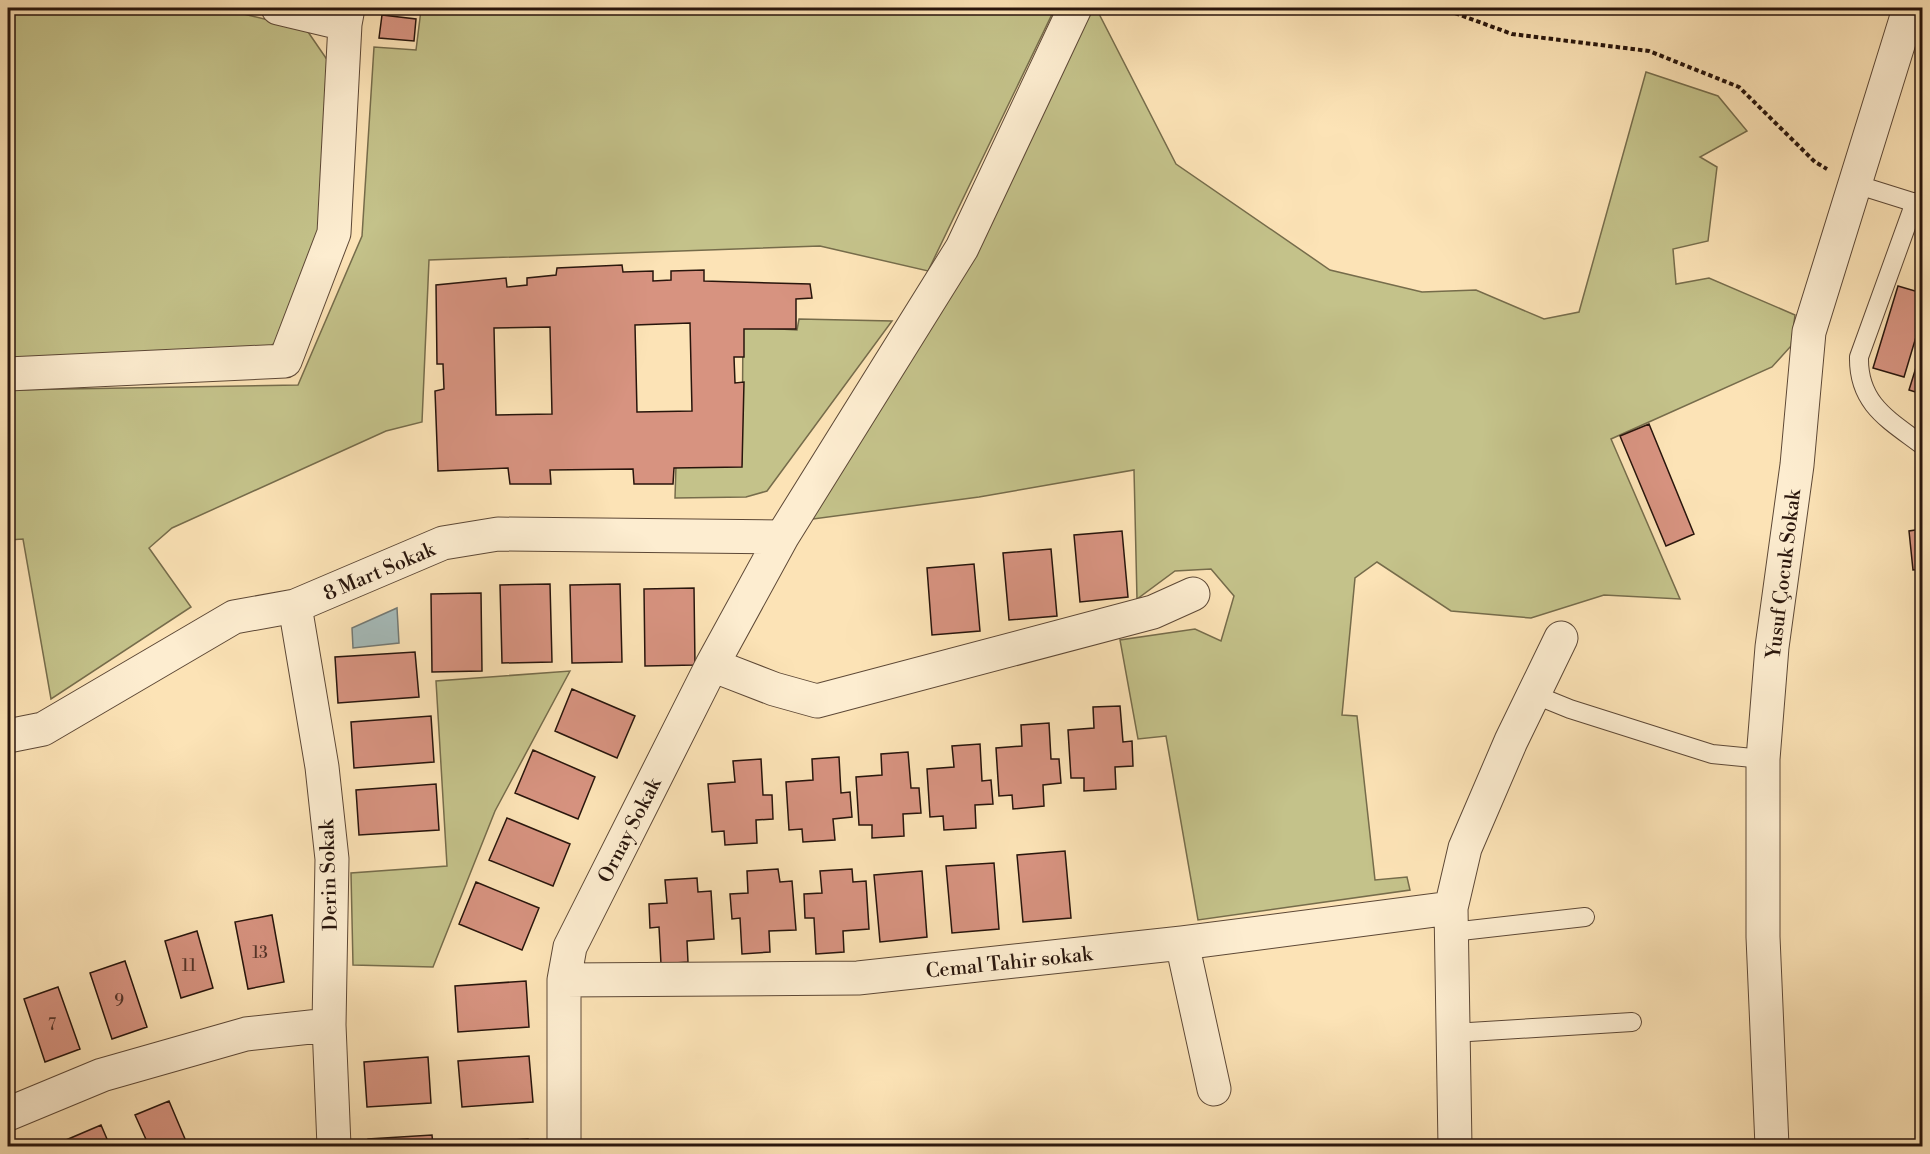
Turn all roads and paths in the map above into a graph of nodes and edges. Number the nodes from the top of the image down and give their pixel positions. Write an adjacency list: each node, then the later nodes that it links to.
1 (278, 8): 4 (street)
2 (1075, 8): 10 (street, Ornay Sokak)
3 (1441, 8): 6 (path)
4 (346, 16): 8 (street)
5 (1907, 16): 6 (street, Yusuf Çocuk Sokak)
6 (1855, 184): 7 (lane); 17 (street, Yusuf Çocuk Sokak)
7 (1919, 203): 9 (lane)
8 (8, 374)
9 (1923, 445)
10 (782, 537): 12 (street, 8 Mart Sokak); 14 (street, Ornay Sokak)
11 (1193, 594): 14 (street)
12 (295, 606): 16 (street, 8 Mart Sokak); 23 (street, Derin Sokak)
13 (1561, 638): 15 (street)
14 (712, 665): 21 (street, Ornay Sokak)
15 (1533, 694): 17 (lane); 19 (street)
16 (8, 736)
17 (1763, 759): 30 (street, Yusuf Çocuk Sokak)
18 (1586, 917): 19 (lane)
19 (1452, 920): 20 (street, Cemal Tahir sokak); 24 (street)
20 (1182, 943): 21 (street, Cemal Tahir sokak); 25 (street)
21 (564, 980): 28 (street, Ornay Sokak)
22 (1632, 1022): 24 (lane)
23 (329, 1025): 26 (street); 27 (street, Derin Sokak)
24 (1453, 1033): 29 (street)
25 (1214, 1089)
26 (8, 1114)
27 (334, 1146)
28 (564, 1146)
29 (1455, 1146)
30 (1772, 1146)

